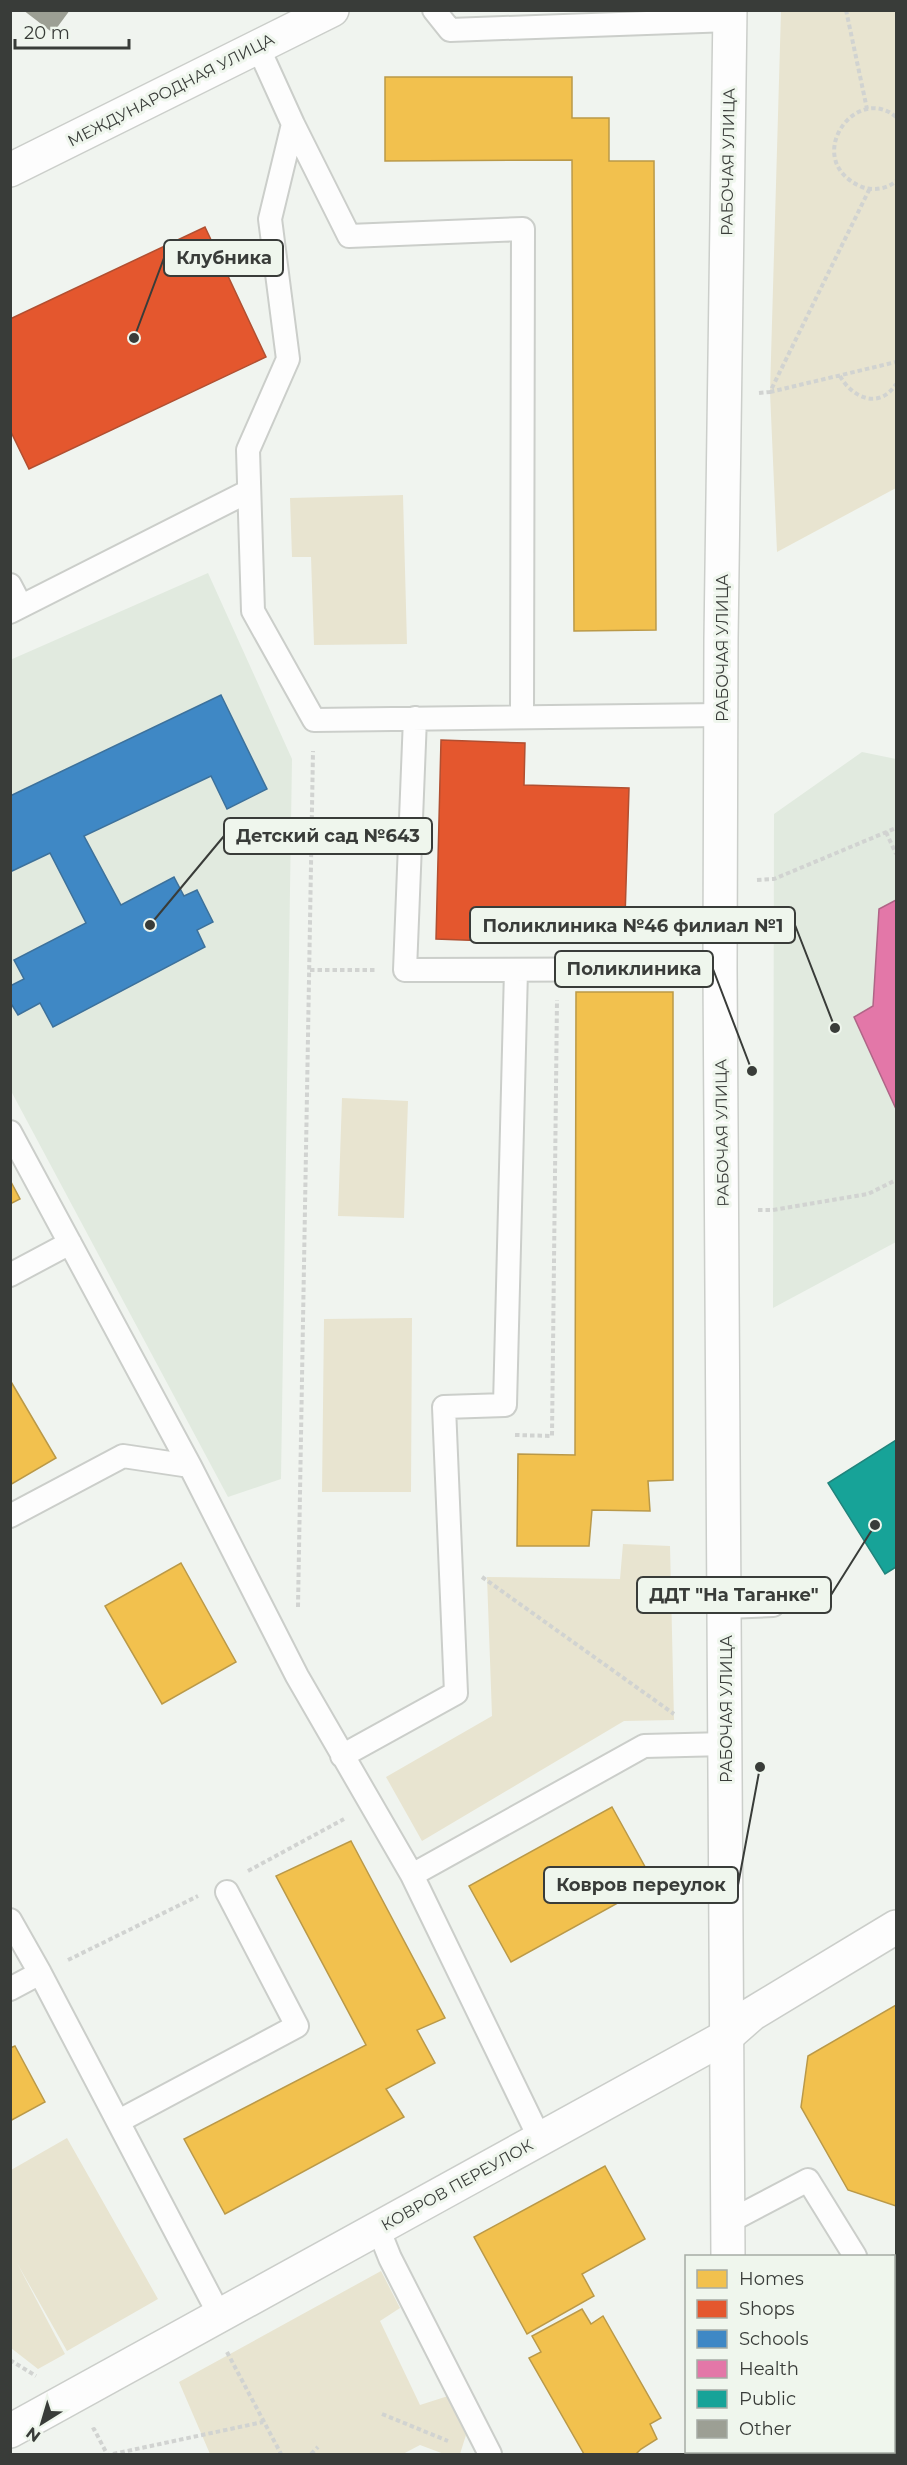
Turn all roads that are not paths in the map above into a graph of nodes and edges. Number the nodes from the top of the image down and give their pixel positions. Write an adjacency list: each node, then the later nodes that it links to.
1 (332, 10): 4 (street, МЕЖДУНАРОДНАЯ УЛИЦА)
2 (434, 10): 3 (lane)
3 (730, 15): 10 (street, РАБОЧАЯ УЛИЦА)
4 (258, 47): 5 (lane); 6 (street, МЕЖДУНАРОДНАЯ УЛИЦА)
5 (292, 124): 7 (lane); 11 (lane)
6 (10, 170)
7 (249, 491): 9 (lane); 12 (lane)
8 (10, 585): 9 (lane)
9 (16, 609)
10 (721, 715): 11 (lane); 13 (street, РАБОЧАЯ УЛИЦА)
11 (522, 717): 12 (lane)
12 (414, 718): 14 (lane)
13 (720, 969): 14 (lane); 21 (street, РАБОЧАЯ УЛИЦА)
14 (516, 970): 23 (lane)
15 (10, 1132): 16 (lane)
16 (70, 1243): 17 (lane); 18 (lane)
17 (10, 1275)
18 (190, 1467): 19 (lane); 23 (lane)
19 (10, 1516)
20 (773, 1605): 21 (lane)
21 (726, 1607): 22 (street, РАБОЧАЯ УЛИЦА)
22 (726, 1744): 24 (lane); 30 (street, РАБОЧАЯ УЛИЦА)
23 (342, 1755): 24 (lane)
24 (412, 1875): 32 (lane)
25 (227, 1892): 31 (lane)
26 (10, 1920): 28 (lane)
27 (897, 1927): 30 (street, КОВРОВ ПЕРЕУЛОК)
28 (39, 1973): 29 (lane); 31 (lane)
29 (10, 1989)
30 (727, 2036): 32 (street, КОВРОВ ПЕРЕУЛОК); 33 (street, РАБОЧАЯ УЛИЦА)
31 (119, 2121): 37 (lane)
32 (540, 2139): 34 (street, КОВРОВ ПЕРЕУЛОК)
33 (728, 2222): 35 (street, РАБОЧАЯ УЛИЦА); 36 (lane)
34 (378, 2228): 37 (street, КОВРОВ ПЕРЕУЛОК); 39 (lane)
35 (728, 2255)
36 (854, 2255)
37 (222, 2331): 38 (street, КОВРОВ ПЕРЕУЛОК)
38 (10, 2431)
39 (490, 2454)

